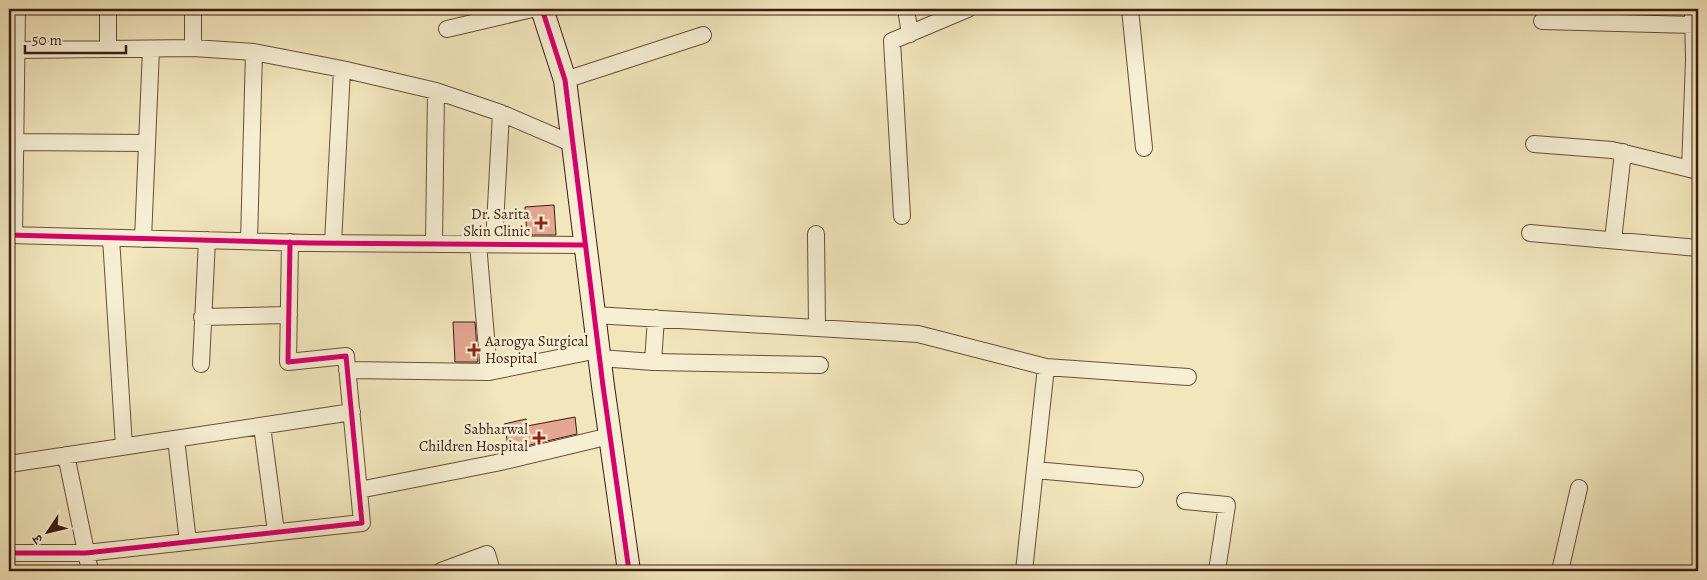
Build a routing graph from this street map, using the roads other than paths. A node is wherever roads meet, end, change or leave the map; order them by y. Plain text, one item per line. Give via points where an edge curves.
1 (17, 9) edge
2 (108, 9) edge
3 (193, 9) edge
4 (532, 9) edge
5 (542, 9) edge
6 (906, 9) edge
7 (968, 9) edge
8 (1130, 9) edge
9 (1693, 17) edge
10 (1542, 21) dead end
11 (447, 29) dead end
12 (910, 34) junction
13 (703, 35) dead end
14 (193, 48) junction
15 (108, 49) junction
16 (151, 49) junction
17 (18, 50) junction
18 (254, 52) junction
19 (342, 69) junction
20 (565, 80) junction
21 (436, 91) junction
22 (13, 103) edge
23 (501, 113) junction
24 (16, 142) junction
25 (147, 144) junction
26 (573, 144) junction
27 (1534, 144) dead end
28 (1144, 148) dead end
29 (1623, 152) junction
30 (1694, 170) edge
31 (902, 216) dead end
32 (1530, 233) dead end
33 (816, 234) dead end
34 (11, 235) edge
35 (111, 238) junction
36 (143, 239) junction
37 (207, 240) junction
38 (1613, 240) junction
39 (249, 241) junction
40 (290, 242) junction
41 (334, 243) junction
42 (434, 244) junction
43 (486, 244) junction
44 (585, 245) junction
45 (1698, 248) edge
46 (289, 315) junction
47 (594, 315) junction
48 (202, 316) junction
49 (656, 318) junction
50 (817, 328) junction
51 (599, 354) junction
52 (653, 362) junction
53 (201, 364) dead end
54 (820, 365) dead end
55 (1046, 367) junction
56 (347, 370) junction
57 (490, 372) junction
58 (1188, 377) dead end
59 (352, 412) junction
60 (262, 426) junction
61 (610, 436) junction
62 (176, 439) junction
63 (124, 446) junction
64 (66, 455) junction
65 (9, 464) edge
66 (1035, 470) junction
67 (1135, 479) dead end
68 (1579, 488) dead end
69 (359, 490) junction
70 (1185, 501) dead end
71 (276, 532) junction
72 (188, 542) junction
73 (86, 552) junction
74 (9, 554) edge
75 (90, 571) edge
76 (441, 571) edge
77 (492, 571) edge
78 (629, 571) edge
79 (1024, 571) edge
80 (1217, 571) edge
81 (1560, 571) edge

1 - 17 street
2 - 15 street
3 - 14 street
4 - 11 street
5 - 20 street
6 - 12 street
7 - 12 street
8 - 28 street
9 - 10 street
9 - 30 street
12 - 31 street via 892,41
13 - 20 street
14 - 16 street
14 - 18 street
15 - 16 street
15 - 17 street
16 - 25 street
17 - 22 street
18 - 19 street
18 - 39 street
19 - 21 street
19 - 41 street
20 - 26 street
21 - 23 street
21 - 42 street
22 - 24 street
23 - 26 street
23 - 43 street
24 - 25 street
24 - 34 street
25 - 36 street
26 - 44 street
27 - 29 street
29 - 30 street
29 - 38 street
32 - 38 street
33 - 50 street
34 - 35 street
35 - 36 street
35 - 63 street
36 - 37 street
37 - 39 street
37 - 48 street
38 - 45 street
39 - 40 street
40 - 41 street
40 - 46 street
41 - 42 street
42 - 43 street
43 - 44 street
43 - 57 street
44 - 47 street
46 - 48 street
46 - 56 street via 288,362 346,356
47 - 49 street
47 - 51 street
48 - 53 street
49 - 50 street
49 - 52 street
50 - 55 street via 918,334
51 - 52 street
51 - 57 street
51 - 61 street
52 - 54 street
55 - 58 street
55 - 66 street
56 - 57 street
56 - 59 street
59 - 60 street
59 - 69 street
60 - 62 street
60 - 71 street
61 - 69 street
61 - 78 street
62 - 63 street
62 - 72 street
63 - 64 street
64 - 65 street
64 - 73 street
66 - 67 street
66 - 79 street
68 - 81 street
69 - 71 street via 362,523
70 - 80 street via 1227,505
71 - 72 street
72 - 73 street
73 - 74 street
73 - 75 street
76 - 77 street via 487,554

